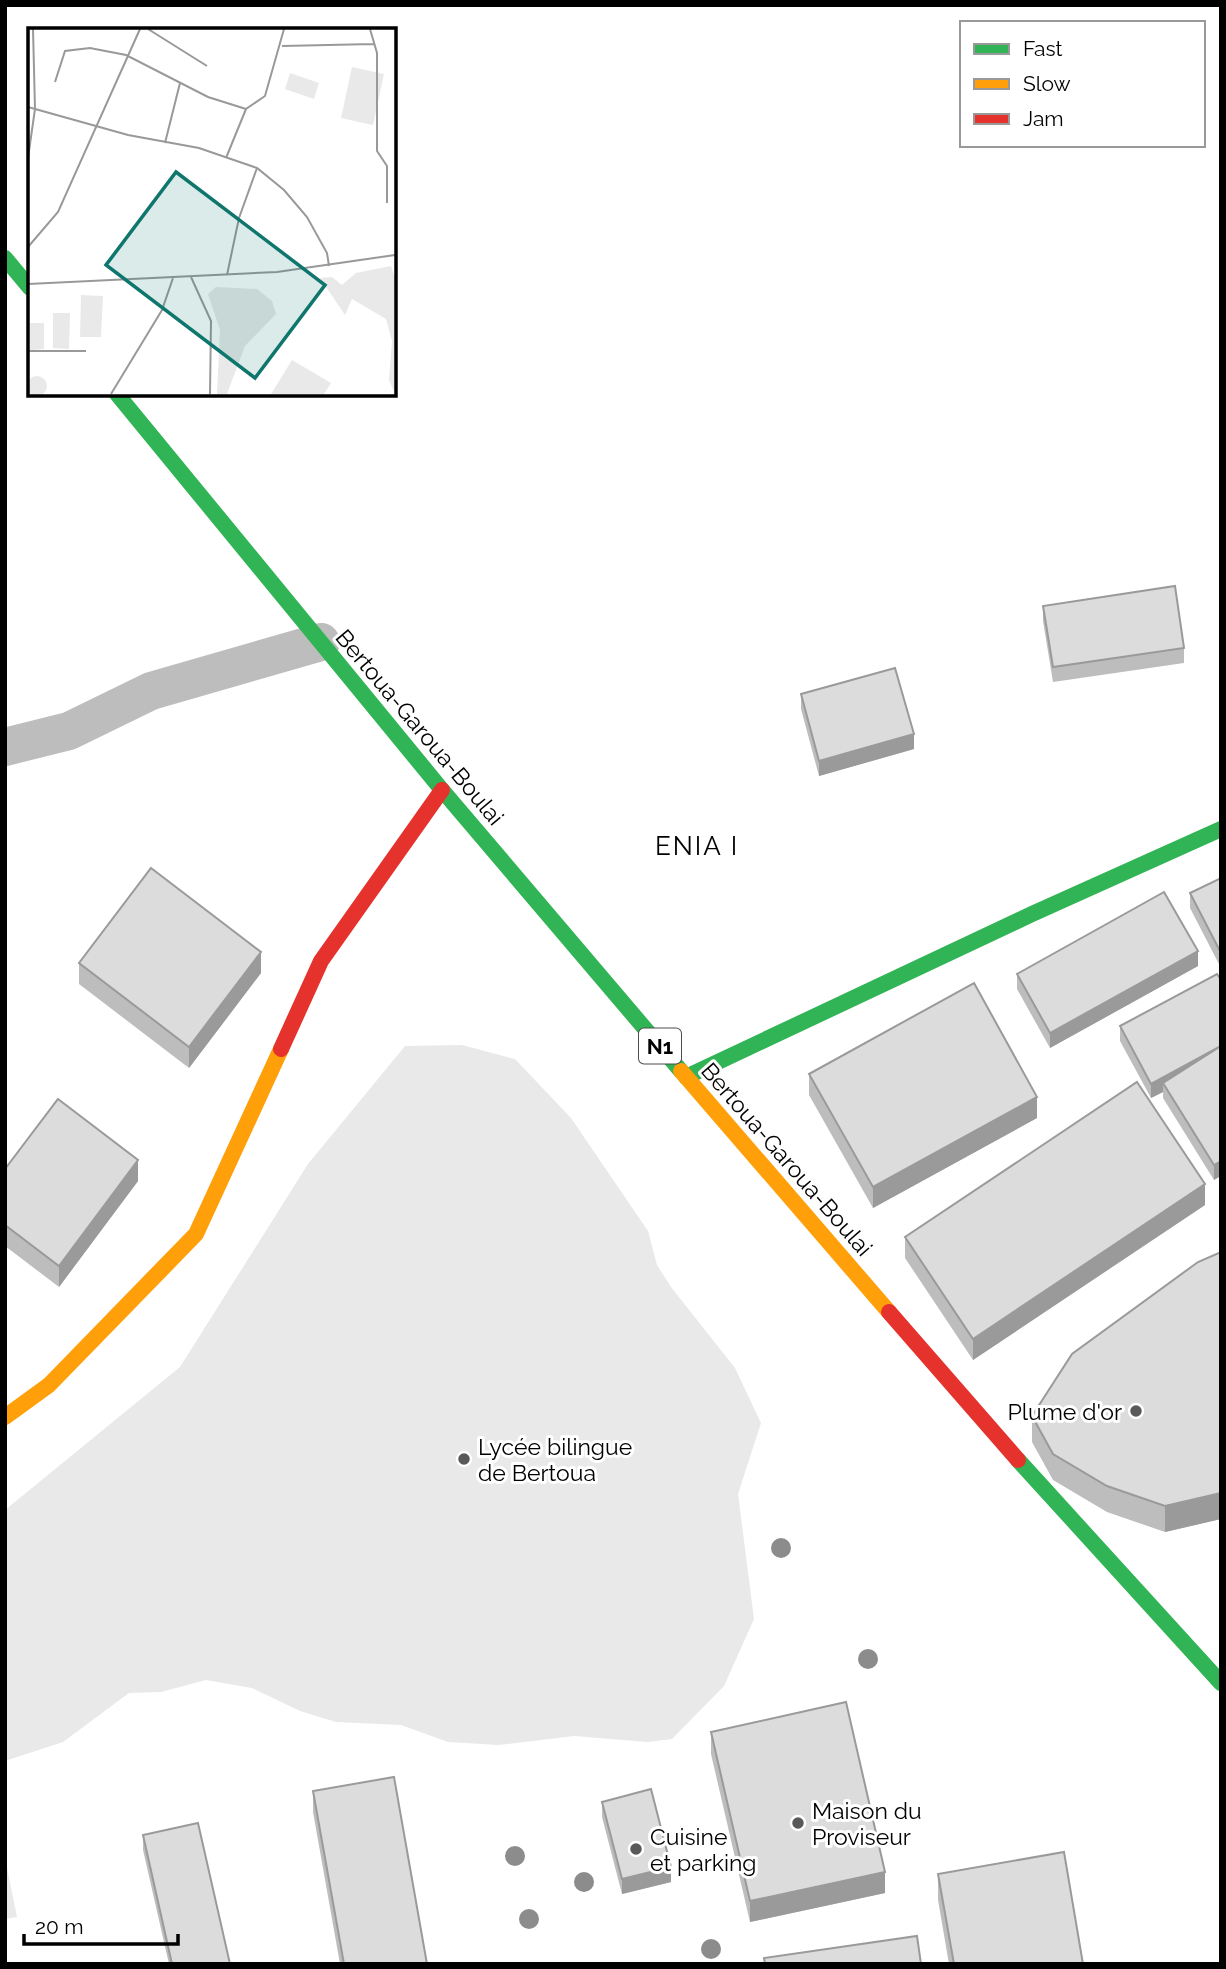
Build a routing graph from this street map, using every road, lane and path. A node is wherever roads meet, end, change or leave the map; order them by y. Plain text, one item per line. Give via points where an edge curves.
1 (5, 258) edge
2 (28, 286) edge
3 (119, 396) edge
4 (321, 642) junction
5 (5, 747) edge
6 (442, 790) junction
7 (1221, 829) edge
8 (686, 1077) junction
9 (5, 1418) edge
10 (1221, 1683) edge

1 - 2 main road
3 - 4 main road, Bertoua-Garoua-Boulai / N1
4 - 5 street via 151,691 69,731
4 - 6 main road, Bertoua-Garoua-Boulai / N1
6 - 8 main road, Bertoua-Garoua-Boulai / N1
6 - 9 main road via 321,961 196,1234 49,1385
7 - 8 main road
8 - 10 main road, Bertoua-Garoua-Boulai / N1 via 1034,1479

